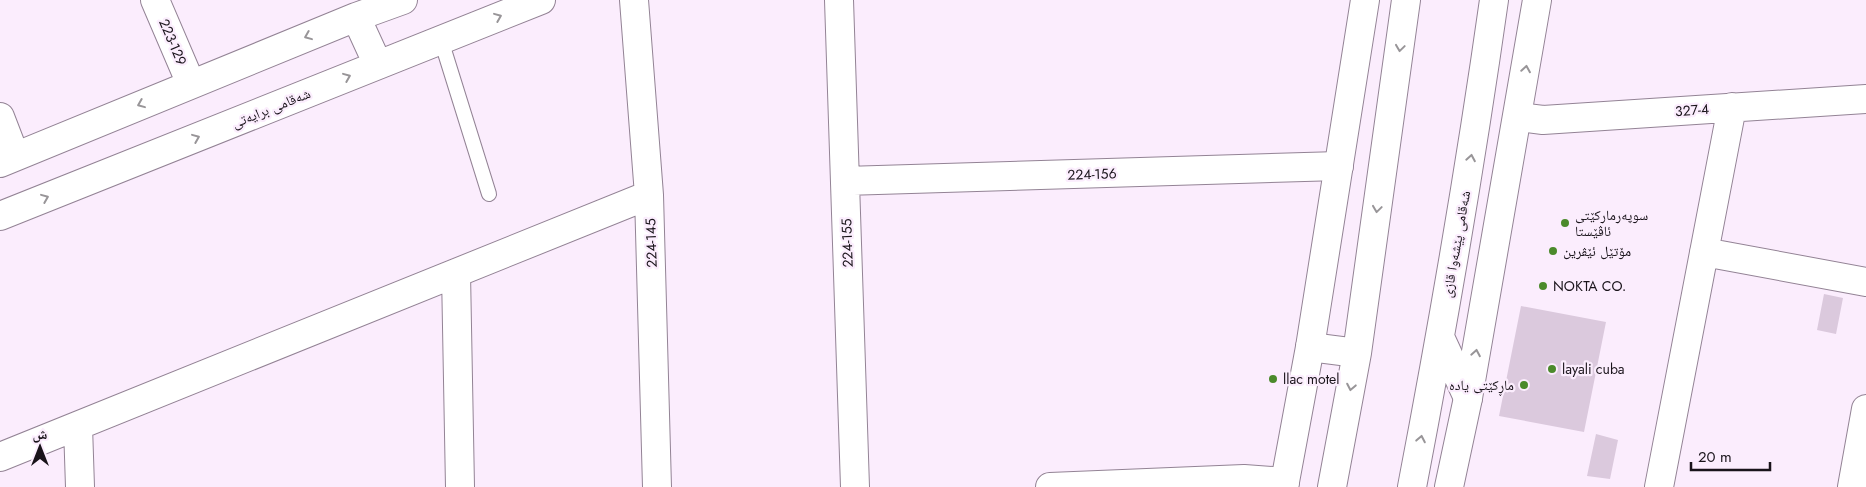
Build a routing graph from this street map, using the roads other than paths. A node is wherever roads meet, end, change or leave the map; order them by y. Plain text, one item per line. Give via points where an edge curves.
1 (155, 0) edge
2 (403, 0) edge
3 (541, 0) edge
4 (634, 0) edge
5 (839, 0) edge
6 (1365, 0) edge
7 (1406, 0) edge
8 (1494, 0) edge
9 (1537, 0) edge
10 (356, 17) junction
11 (441, 40) junction
12 (378, 65) junction
13 (191, 84) junction
14 (1866, 99) edge
15 (1732, 107) junction
16 (0, 117) edge
17 (1518, 117) junction
18 (8, 159) edge
19 (1339, 166) junction
20 (845, 181) junction
21 (489, 194) dead end
22 (649, 195) junction
23 (0, 216) edge
24 (1704, 252) junction
25 (456, 273) junction
26 (1866, 282) edge
27 (1440, 338) junction
28 (1310, 348) junction
29 (1357, 353) junction
30 (1468, 398) junction
31 (1866, 409) edge
32 (78, 426) junction
33 (0, 457) edge
34 (1285, 484) edge
35 (457, 486) edge
36 (80, 487) edge
37 (657, 487) edge
38 (855, 487) edge
39 (1050, 487) edge
40 (1332, 487) edge
41 (1412, 487) edge
42 (1449, 487) edge
43 (1659, 487) edge
44 (1852, 487) edge

1 - 13 main road, 223-129
2 - 10 main road
11 -> 3 main road, شەقامی برایەتی
4 - 22 main road, 224-145
5 - 20 main road, 224-155
6 - 19 main road
7 -> 29 main road
27 -> 8 main road, شەقامی پێشەوا قازی
17 -> 9 main road
10 - 12 main road
10 -> 13 main road
11 - 12 main road, شەقامی برایەتی
11 - 21 lane
23 -> 12 main road, شەقامی برایەتی
13 -> 18 main road
14 - 15 main road, 327-4
15 - 17 main road, 327-4 via 1543,120
15 - 24 main road
16 - 18 main road
30 -> 17 main road
19 - 20 main road, 224-156
19 - 28 main road
20 - 38 main road, 224-155
22 - 25 main road
22 - 37 main road, 224-145
24 - 26 main road
24 - 43 main road
25 - 32 main road
25 - 35 main road
27 - 30 main road
41 -> 27 main road, شەقامی پێشەوا قازی
28 - 29 main road
28 - 34 main road
29 -> 40 main road
30 - 42 main road
31 - 44 main road
32 - 33 main road
32 - 36 main road
34 - 39 main road via 1244,479

